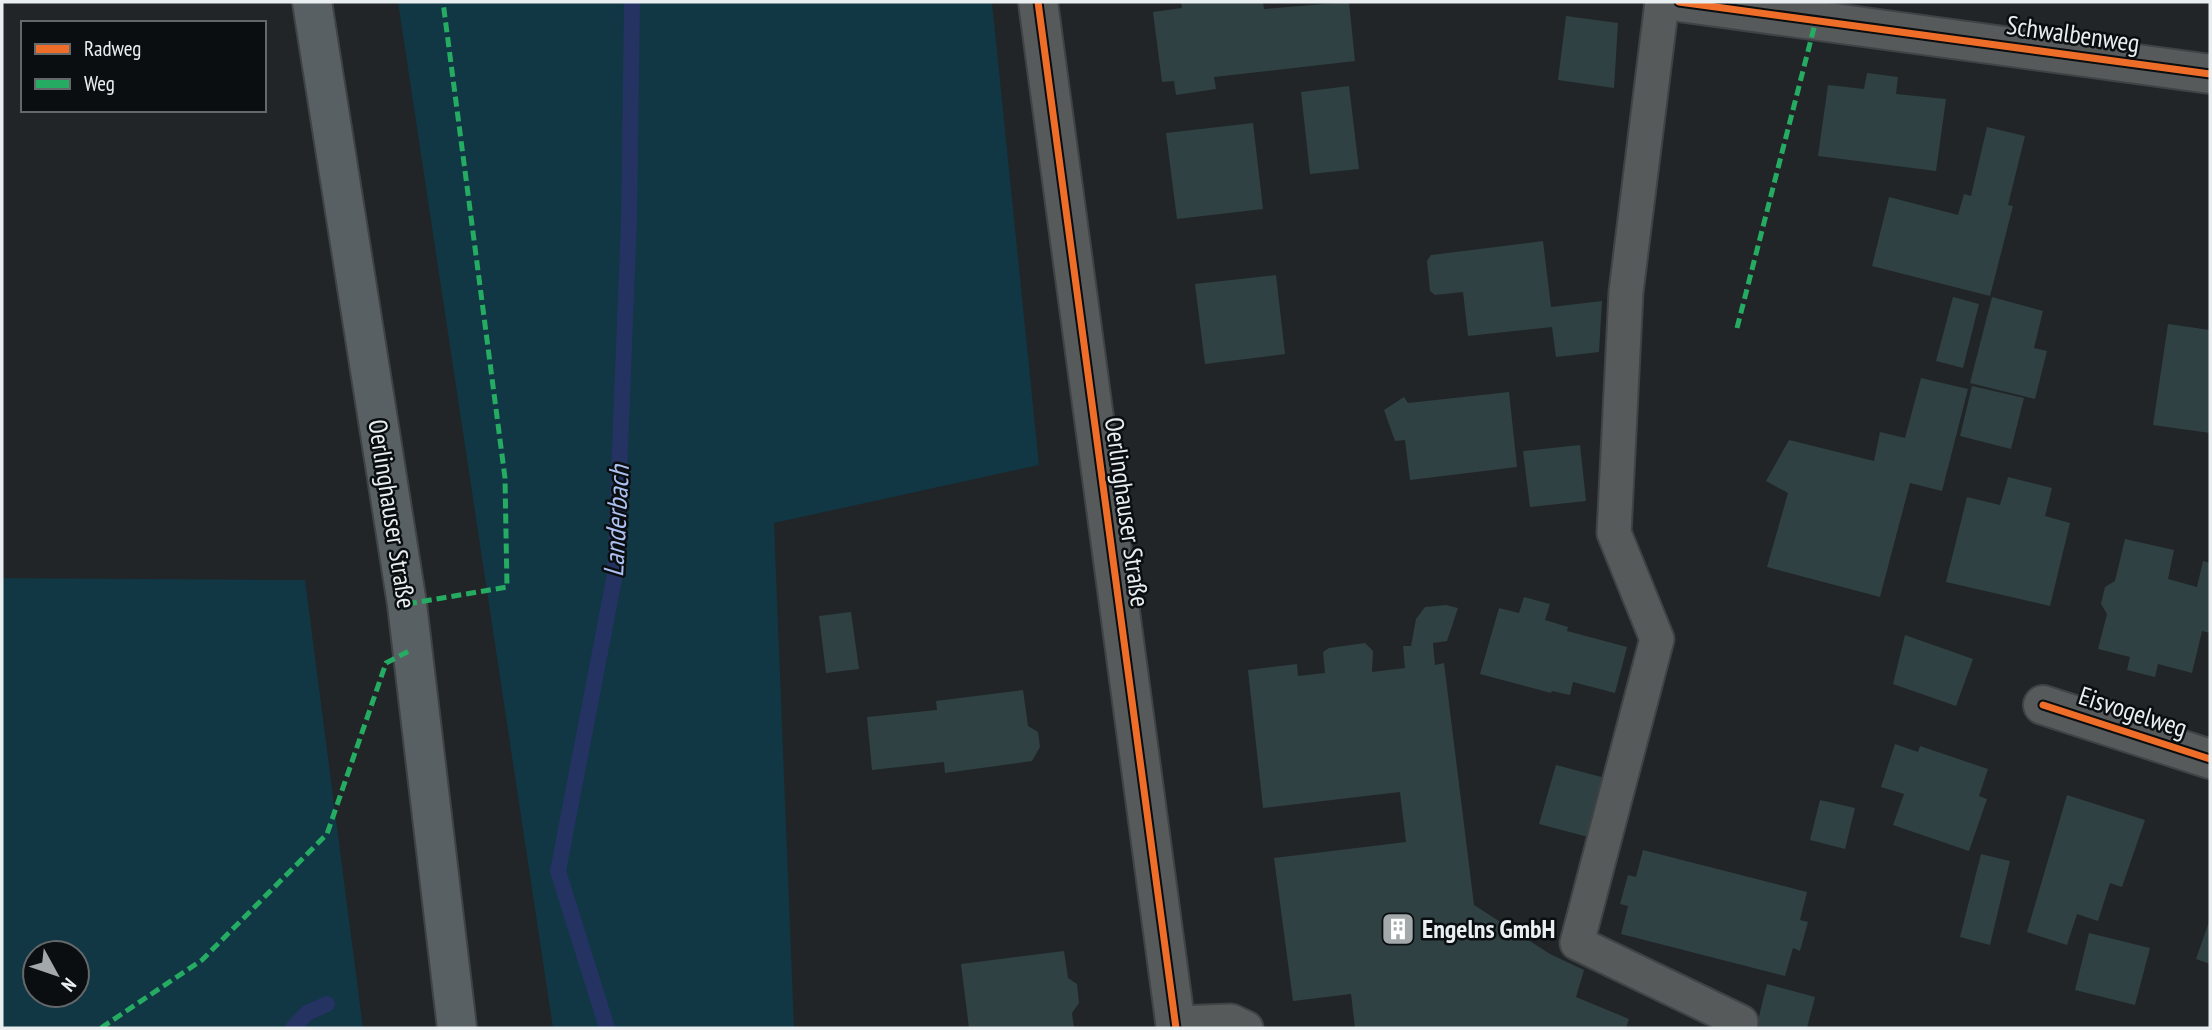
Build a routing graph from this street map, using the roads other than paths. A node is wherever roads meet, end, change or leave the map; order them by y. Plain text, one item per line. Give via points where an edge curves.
1 (312, 2) edge
2 (1038, 2) edge
3 (1662, 2) edge
4 (1679, 2) edge
5 (2210, 74) edge
6 (2043, 705) dead end
7 (2210, 759) edge
8 (1741, 1022) dead end
9 (1176, 1026) edge
10 (457, 1028) edge
11 (1245, 1028) edge

1 - 10 main road, Oerlinghauser Straße via 407,604
2 - 9 street, Oerlinghauser Straße
3 - 8 lane via 1626,292 1614,533 1657,639 1577,943
4 - 5 street, Schwalbenweg
6 - 7 street, Eisvogelweg
9 - 11 lane via 1231,1021

